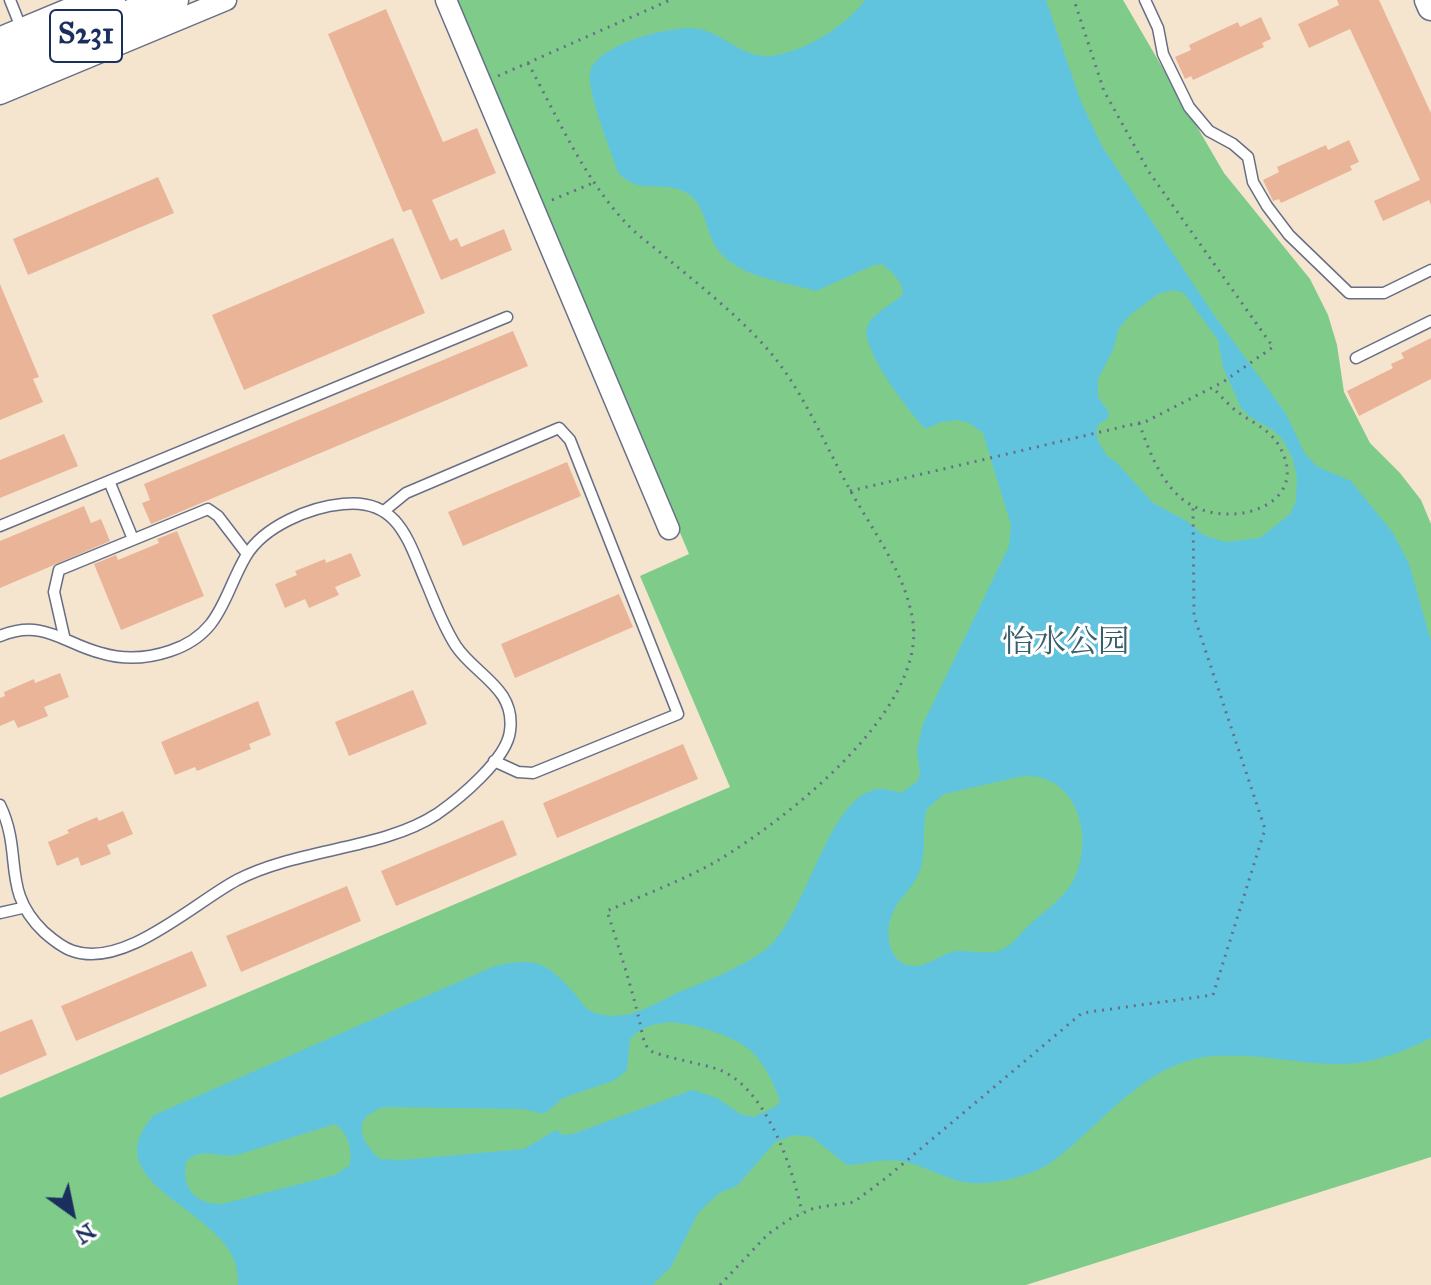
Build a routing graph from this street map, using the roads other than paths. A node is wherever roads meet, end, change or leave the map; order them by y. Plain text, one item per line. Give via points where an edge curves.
1 (10, 0) edge
2 (108, 0) edge
3 (171, 0) edge
4 (226, 0) edge
5 (446, 0) edge
6 (1145, 0) edge
7 (1428, 0) edge
8 (1431, 7) edge
9 (12, 40) edge
10 (0, 73) edge
11 (0, 94) edge
12 (1431, 270) edge
13 (507, 317) dead end
14 (1431, 321) edge
15 (1356, 358) dead end
16 (109, 481) junction
17 (384, 511) junction
18 (0, 526) edge
19 (669, 529) dead end
20 (133, 539) junction
21 (247, 554) junction
22 (0, 636) edge
23 (64, 636) junction
24 (494, 761) junction
25 (0, 805) edge
26 (22, 908) junction
27 (0, 913) edge

1 - 9 lane
2 - 9 main road, S231
3 - 10 main road, S231
4 - 11 street
5 - 19 street
6 - 12 lane via 1189,107 1209,131 1248,157 1253,182 1267,206 1349,293 1384,293
7 - 8 street
13 - 16 lane
14 - 15 lane
16 - 18 lane
16 - 20 lane
17 - 21 lane via 368,504 323,507 273,529
17 - 24 lane via 408,538 456,645 504,696 510,735
17 - 24 lane via 406,493 559,428 570,440 678,714 533,773
20 - 21 lane via 208,509
20 - 23 lane via 59,570 54,592
21 - 23 lane via 218,615 181,647 132,659 98,653
22 - 23 lane via 25,631
24 - 26 lane via 436,815 383,836 268,866 121,949 74,952 32,923
25 - 26 lane via 11,839 12,889
26 - 27 lane

